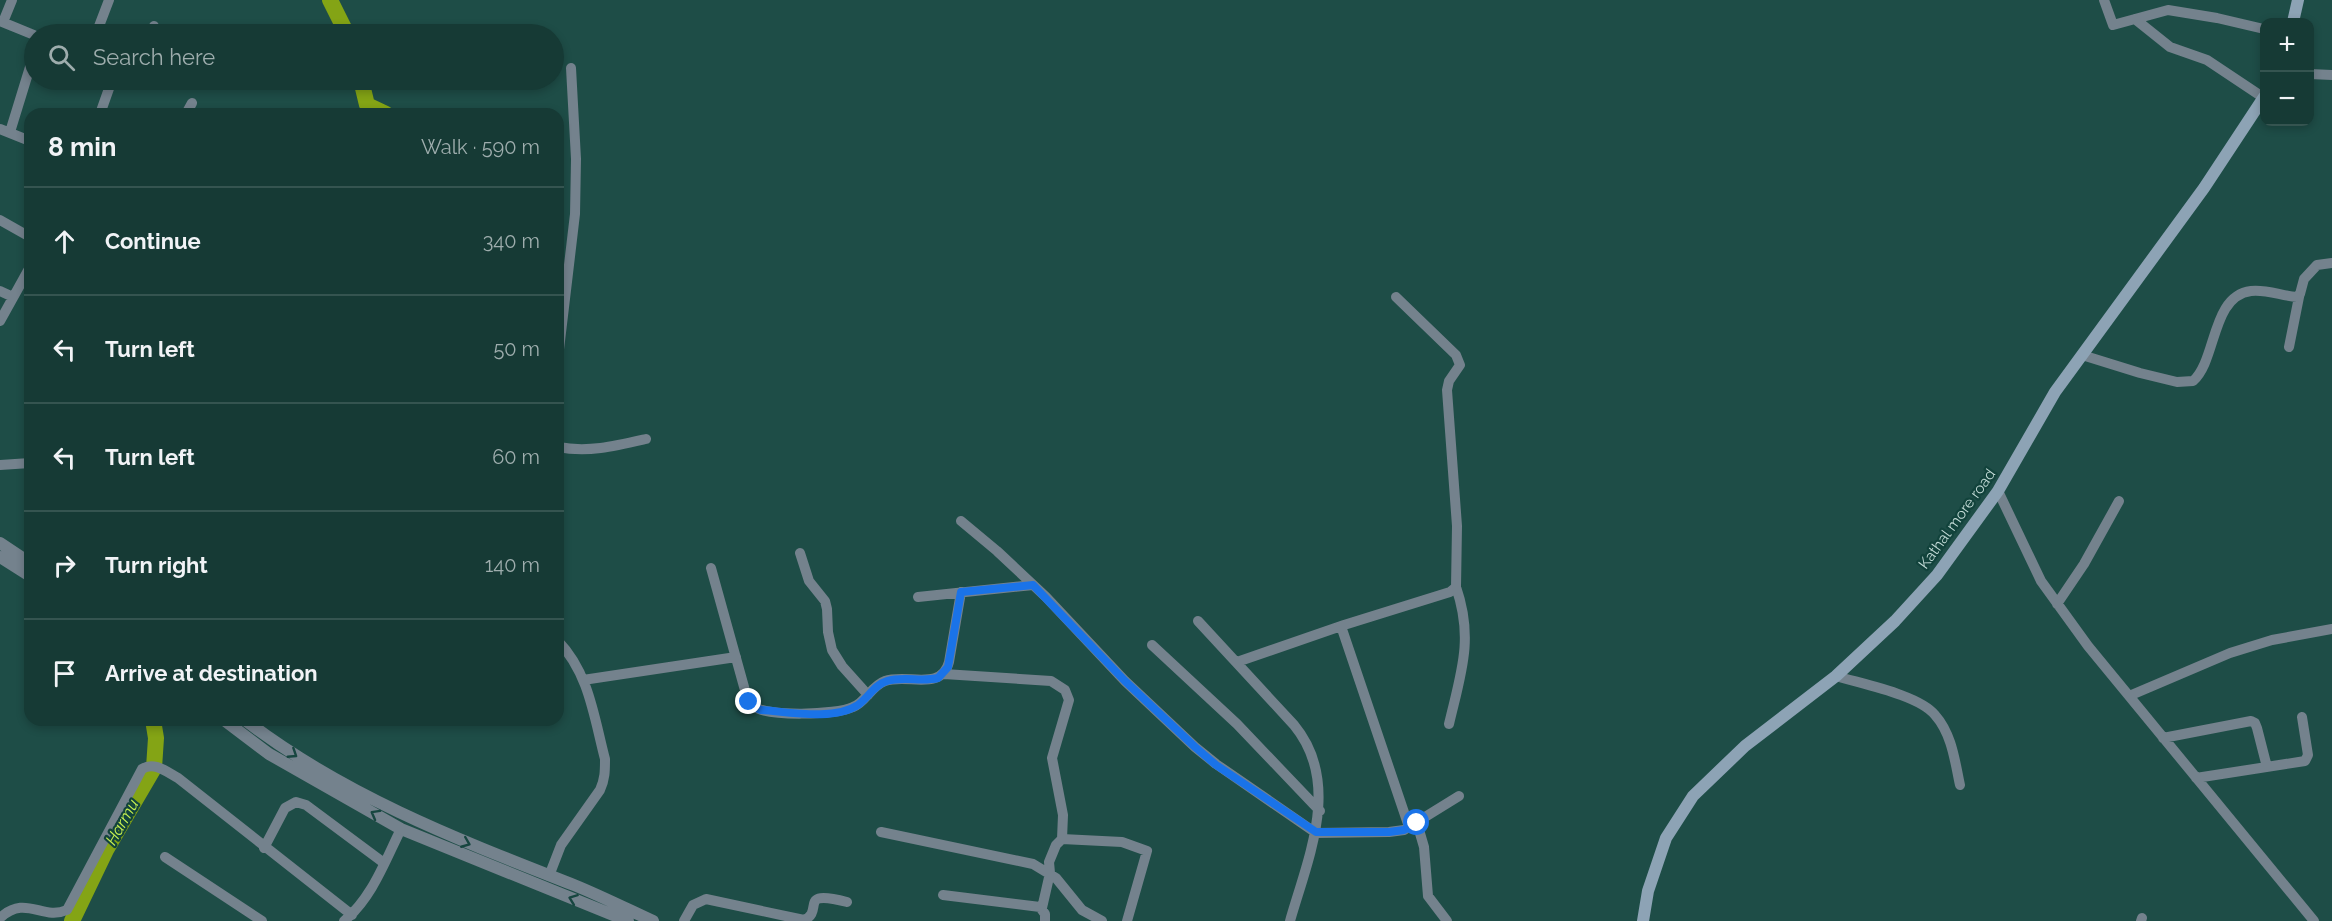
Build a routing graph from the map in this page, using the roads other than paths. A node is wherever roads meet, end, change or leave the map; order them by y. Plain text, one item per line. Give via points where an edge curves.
1 (12, 0) edge
2 (109, 0) edge
3 (2104, 0) edge
4 (2298, 0) edge
5 (2294, 18) edge
6 (2135, 19) junction
7 (1, 21) edge
8 (100, 24) edge
9 (2260, 28) edge
10 (24, 31) edge
11 (571, 68) dead end
12 (2314, 74) edge
13 (2332, 75) edge
14 (24, 81) edge
15 (108, 90) edge
16 (2260, 94) edge
17 (192, 103) dead end
18 (2260, 103) edge
19 (102, 108) edge
20 (189, 108) edge
21 (5, 131) edge
22 (24, 139) edge
23 (0, 220) edge
24 (24, 234) edge
25 (2332, 263) edge
26 (24, 278) edge
27 (0, 291) edge
28 (13, 297) junction
29 (1396, 297) dead end
30 (2299, 297) junction
31 (564, 307) edge
32 (0, 321) edge
33 (2289, 347) dead end
34 (2082, 355) junction
35 (646, 439) dead end
36 (564, 448) edge
37 (24, 463) edge
38 (0, 465) edge
39 (1998, 491) junction
40 (2119, 501) dead end
41 (961, 521) dead end
42 (0, 543) edge
43 (800, 553) dead end
44 (0, 557) edge
45 (24, 559) edge
46 (711, 568) dead end
47 (24, 572) edge
48 (1033, 585) junction
49 (1456, 587) junction
50 (961, 592) junction
51 (918, 597) dead end
52 (2057, 604) junction
53 (1198, 621) dead end
54 (1344, 625) junction
55 (2332, 629) edge
56 (1152, 645) dead end
57 (564, 647) edge
58 (736, 657) junction
59 (1237, 662) junction
60 (944, 674) junction
61 (1836, 676) junction
62 (584, 680) junction
63 (868, 695) junction
64 (2129, 696) junction
65 (2302, 717) dead end
66 (1449, 724) dead end
67 (232, 726) edge
68 (253, 726) edge
69 (2163, 738) junction
70 (2266, 767) junction
71 (2196, 778) junction
72 (1960, 785) dead end
73 (1459, 796) dead end
74 (1320, 811) junction
75 (1413, 825) junction
76 (401, 829) junction
77 (881, 832) dead end
78 (1316, 832) junction
79 (1062, 839) junction
80 (264, 848) junction
81 (165, 857) dead end
82 (384, 863) junction
83 (1050, 873) junction
84 (549, 876) junction
85 (943, 894) dead end
86 (847, 902) dead end
87 (1042, 908) junction
88 (67, 910) junction
89 (0, 918) edge
90 (347, 918) edge
91 (61, 921) edge
92 (262, 921) edge
93 (628, 921) edge
94 (653, 921) edge
95 (684, 921) edge
96 (1045, 921) edge
97 (1102, 921) edge
98 (1127, 921) edge
99 (1290, 921) edge
100 (1447, 921) edge
101 (1643, 921) edge
102 (2314, 921) edge

1 - 7 street
2 - 8 street
3 - 6 street via 2113,25
4 - 5 main road
6 - 9 street via 2175,10
6 - 16 street via 2170,47 2207,60
7 - 10 street
11 - 31 street via 575,214
12 - 13 street
14 - 21 street
15 - 19 street
17 - 20 street
18 - 34 main road, Kathal more road via 2204,188
21 - 22 street
23 - 24 street
25 - 30 street via 2317,265 2304,279
26 - 28 street
27 - 28 street
28 - 32 street
29 - 49 street via 1460,363 1447,390 1457,526
30 - 33 street
30 - 34 street via 2254,291 2236,298 2225,310 2201,370 2191,382 2140,374
34 - 39 main road, Kathal more road via 2055,392
35 - 36 street via 599,449
37 - 38 street
39 - 52 street via 2041,581
39 - 61 main road, Kathal more road via 1937,575
40 - 52 street
41 - 48 street
42 - 45 street
43 - 63 street via 809,581 825,601 832,650
44 - 47 street
46 - 58 street
48 - 50 street
48 - 78 street via 1195,747
49 - 54 street
49 - 66 street via 1464,616 1466,648
50 - 51 street
50 - 60 street
52 - 64 street
53 - 59 street
54 - 59 street
54 - 75 street via 1343,633
55 - 64 street via 2272,640 2230,653
56 - 74 street via 1237,724
57 - 62 street
58 - 62 street
58 - 63 street via 749,702 761,710 825,714 851,708
59 - 74 street via 1304,737 1316,776
60 - 63 street via 935,679 885,681
60 - 79 street via 1051,681 1065,690 1069,700 1052,758 1063,815
61 - 72 street via 1918,701 1935,714 1949,740
61 - 101 main road, Kathal more road via 1745,746 1693,796 1666,838 1648,891
62 - 84 street via 605,759 604,780 561,845
64 - 69 street
65 - 70 street via 2307,759
76 -> 67 street via 269,754
68 -> 84 street via 312,766 406,818
69 - 70 street via 2251,721 2257,728
69 - 71 street
70 - 71 street
71 - 102 street
73 - 75 street
74 - 78 street
75 - 78 street via 1389,832
75 - 100 street via 1424,847 1428,896
76 - 82 street
93 -> 76 street
77 - 83 street via 1023,861
78 - 99 street
79 - 83 street via 1049,862
79 - 98 street via 1122,842 1148,851
80 - 82 street via 285,808 296,802
80 - 88 street via 178,778 156,767 142,769
80 - 90 street
81 - 92 street
82 - 90 street via 369,892
83 - 87 street
83 - 97 street via 1079,907
84 - 94 street
85 - 87 street
86 - 95 street via 818,898 811,915 804,920 706,899 693,905
87 - 96 street
88 - 89 street via 54,913 20,907
88 - 91 street

